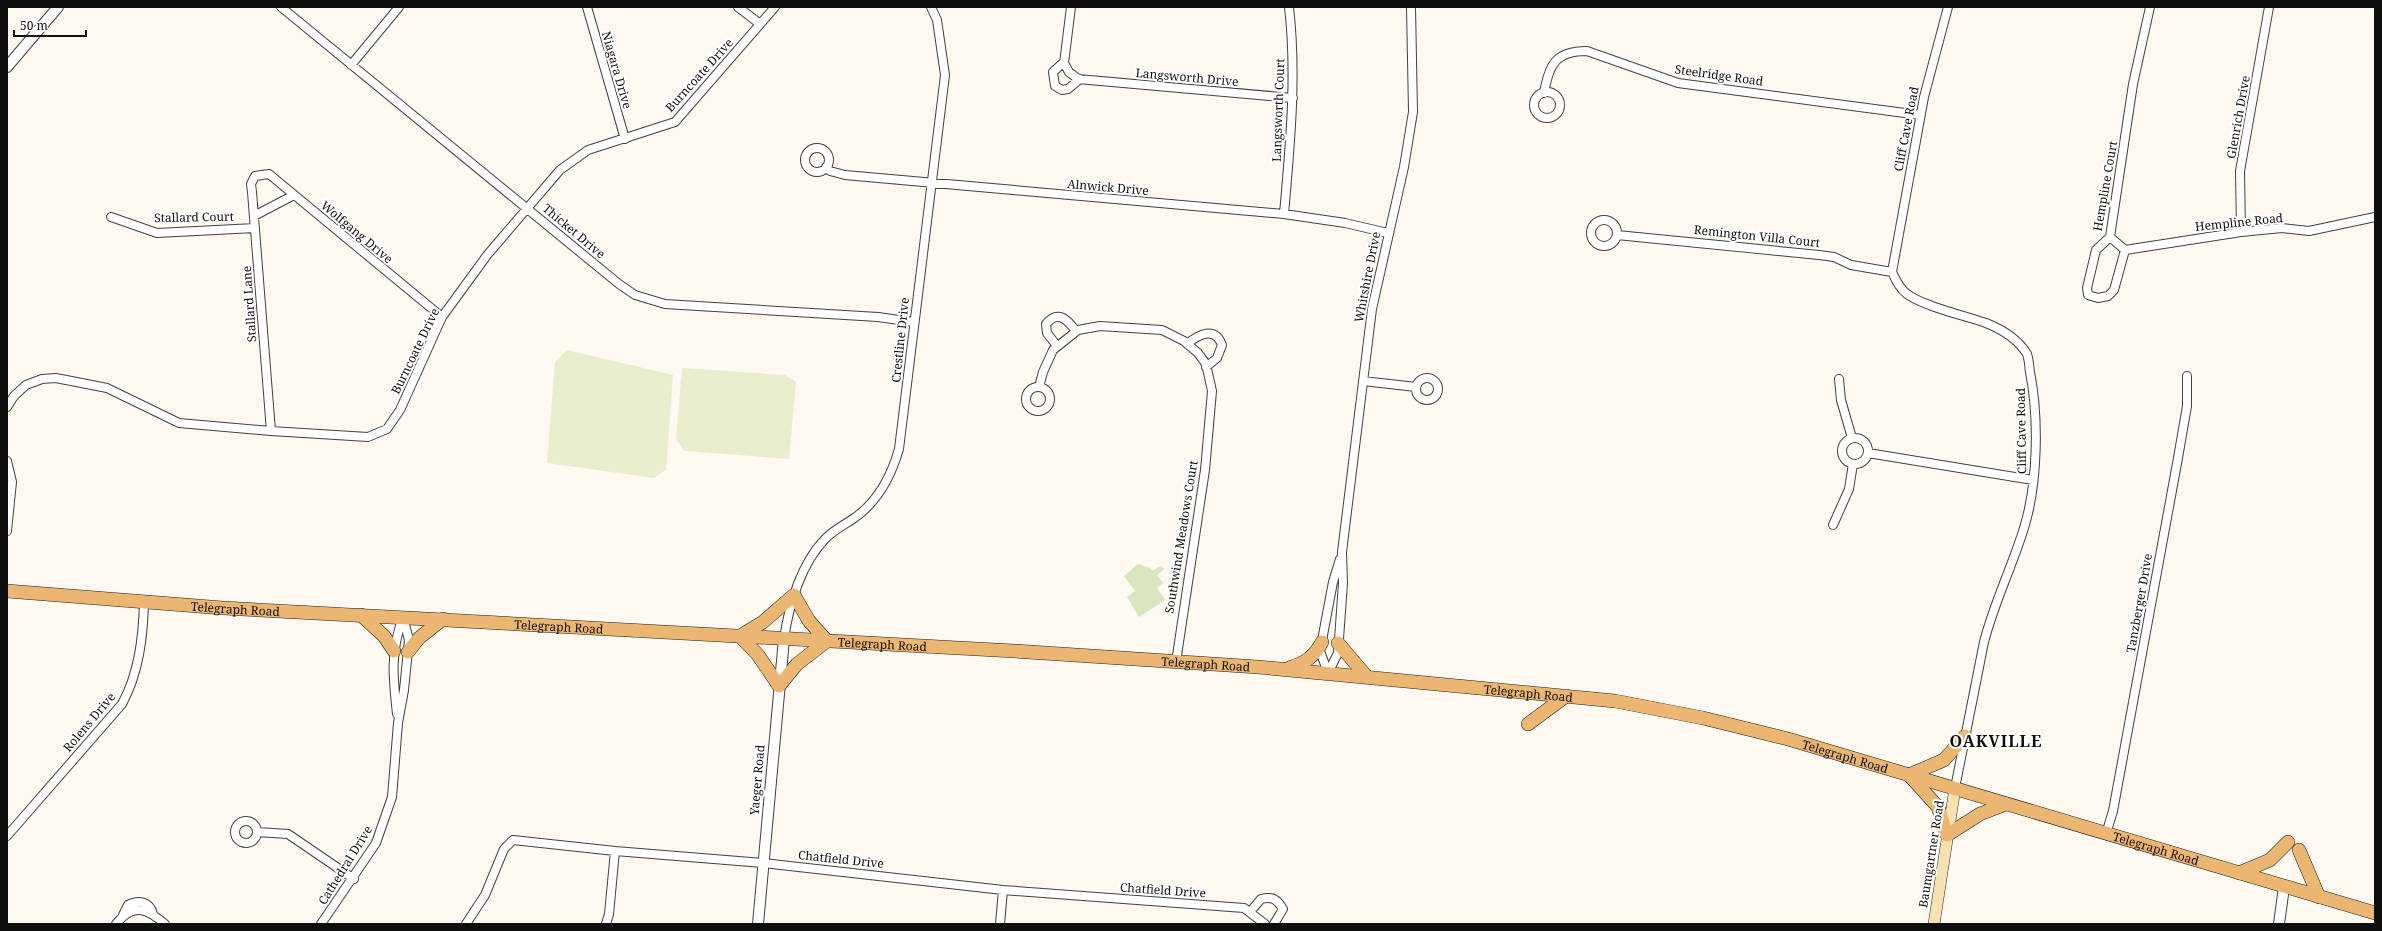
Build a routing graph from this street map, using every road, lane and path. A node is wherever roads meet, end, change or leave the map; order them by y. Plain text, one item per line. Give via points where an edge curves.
1 (58, 7) edge
2 (281, 7) edge
3 (399, 7) edge
4 (587, 7) edge
5 (738, 7) edge
6 (775, 7) edge
7 (931, 7) edge
8 (1070, 7) edge
9 (1289, 7) edge
10 (1411, 7) edge
11 (1948, 7) edge
12 (2150, 7) edge
13 (2269, 7) edge
14 (760, 24) junction
15 (1064, 62) junction
16 (351, 64) junction
17 (7, 67) edge
18 (1080, 79) junction
19 (1544, 93) dead end
20 (1293, 98) junction
21 (1920, 115) junction
22 (625, 139) junction
23 (826, 167) dead end
24 (255, 176) joint
25 (932, 183) junction
26 (294, 195) junction
27 (527, 207) junction
28 (1284, 214) junction
29 (254, 216) junction
30 (2375, 217) edge
31 (112, 218) dead end
32 (255, 228) junction
33 (2241, 232) junction
34 (1388, 233) junction
35 (1617, 235) dead end
36 (2110, 237) junction
37 (2125, 250) junction
38 (1892, 272) junction
39 (442, 317) junction
40 (913, 322) junction
41 (1076, 331) junction
42 (1187, 344) junction
43 (1057, 346) junction
44 (1206, 367) junction
45 (2187, 376) dead end
46 (1839, 379) dead end
47 (1363, 381) junction
48 (1039, 387) dead end
49 (1416, 387) dead end
50 (7, 407) edge
51 (271, 431) junction
52 (1852, 438) junction
53 (1868, 453) junction
54 (7, 461) edge
55 (1853, 464) junction
56 (2033, 480) junction
57 (1833, 525) dead end
58 (7, 530) edge
59 (1342, 552) junction
60 (7, 591) edge
61 (794, 595) junction
62 (144, 603) junction
63 (361, 615) junction
64 (403, 617) junction
65 (443, 619) junction
66 (740, 636) junction
67 (784, 639) junction
68 (827, 641) junction
69 (1322, 642) junction
70 (1338, 643) junction
71 (394, 651) junction
72 (408, 652) junction
73 (1176, 662) junction
74 (1284, 669) junction
75 (1328, 673) junction
76 (1367, 677) junction
77 (779, 686) junction
78 (1566, 696) junction
79 (398, 723) junction
80 (1528, 724) dead end
81 (1965, 736) junction
82 (1909, 775) junction
83 (1955, 788) junction
84 (2006, 804) junction
85 (257, 832) dead end
86 (2106, 834) junction
87 (1947, 835) junction
88 (7, 836) edge
89 (2288, 842) dead end
90 (2299, 850) dead end
91 (615, 851) junction
92 (763, 863) junction
93 (2239, 873) junction
94 (354, 879) junction
95 (2284, 887) junction
96 (1003, 890) junction
97 (2318, 897) junction
98 (1250, 912) junction
99 (2375, 913) edge
100 (1262, 921) edge
101 (116, 924) edge
102 (165, 924) edge
103 (321, 924) edge
104 (466, 924) edge
105 (606, 924) edge
106 (758, 924) edge
107 (1000, 924) edge
108 (1274, 924) edge
109 (1934, 924) edge
110 (2279, 924) edge

1 - 17 street
2 - 16 street, Thicket Drive
3 - 16 street
4 - 22 street, Niagara Drive
5 - 14 street
6 - 14 street, Burncoate Drive
7 - 25 street, Crestline Drive via 937,20 945,75
8 - 15 street
9 - 20 street, Langsworth Court via 1293,37
10 - 34 street, Whitshire Drive via 1414,112
11 - 21 street, Cliff Cave Road
12 - 36 street, Hempline Court via 2133,84
13 - 33 street, Glenrich Drive via 2240,171
14 - 22 street, Burncoate Drive via 675,122
15 - 18 street via 1069,72
15 - 18 street via 1054,72 1055,86 1062,90 1068,89
16 - 27 street, Thicket Drive
18 - 20 street, Langsworth Drive
19 - 21 street, Steelridge Road via 1551,66 1559,57 1573,51 1587,51 1678,83
20 - 28 street, Langsworth Court
21 - 38 street, Cliff Cave Road
22 - 27 street, Burncoate Drive via 597,146 571,160
23 - 25 street, Alnwick Drive via 830,171 845,175
24 - 26 street, Wolfgang Drive via 269,174
24 - 29 street, Stallard Lane via 252,184
25 - 28 street, Alnwick Drive
25 - 40 street, Crestline Drive
26 - 29 street
26 - 39 street, Wolfgang Drive
27 - 39 street, Burncoate Drive
27 - 40 street, Thicket Drive via 619,284 635,295 665,304 878,317
28 - 34 street, Alnwick Drive via 1345,223
29 - 32 street, Stallard Lane
30 - 33 street, Hempline Road via 2309,231 2282,228
31 - 32 street, Stallard Court via 157,233
32 - 51 street, Stallard Lane
33 - 37 street, Hempline Road
34 - 47 street, Whitshire Drive via 1372,309
35 - 38 street, Remington Villa Court via 1834,257 1851,265
36 - 37 street
36 - 37 street, Hempline Court via 2096,250 2087,288 2088,295 2098,298 2108,296 2114,290
38 - 56 street, Cliff Cave Road via 1908,295 2010,335 2027,354 2035,422
39 - 51 street, Burncoate Drive via 400,410 387,429 368,437
40 - 61 street, Crestline Drive via 906,407 900,449 894,468 882,490 866,508 825,538 816,550
41 - 42 street, Southwind Meadows Court via 1100,326 1162,330
41 - 43 street, Southwind Meadows Court
41 - 43 street via 1067,319 1060,316 1051,318 1046,324 1047,332
42 - 44 street, Southwind Meadows Court via 1198,354
42 - 44 street via 1204,333 1213,333 1219,337 1222,345 1217,358
43 - 48 street, Southwind Meadows Court via 1043,372
44 - 73 street, Southwind Meadows Court via 1212,391 1204,476 1190,554
45 - 86 street, Tanzberger Drive via 2187,406 2178,458 2114,811
46 - 52 street via 1841,400
47 - 49 street
47 - 59 street, Whitshire Drive
50 - 51 street, Burncoate Drive via 26,385 42,379 56,378 107,388 179,422
52 - 53 street via 1862,439
52 - 55 street via 1844,444 1842,454
53 - 55 street via 1863,461
53 - 56 street
54 - 58 street via 12,482
55 - 57 street via 1848,488
56 - 81 street, Cliff Cave Road via 2024,527 1990,621
59 - 69 street, Whitshire Drive via 1333,582
59 - 70 street, Whitshire Drive via 1343,583
60 - 62 main road, Telegraph Road
61 - 66 main road via 767,619
61 - 67 street, Crestline Drive
61 - 68 main road via 809,621
62 - 63 main road, Telegraph Road
62 - 88 street, Rolens Drive via 140,646 130,689 122,704
63 - 64 main road, Telegraph Road
63 - 71 main road via 384,636
64 - 65 main road, Telegraph Road
64 - 71 street, Cathedral Drive via 395,639
64 - 72 street, Cathedral Drive via 409,640
65 - 66 main road, Telegraph Road
65 - 72 main road via 419,638
66 - 67 main road, Telegraph Road
66 - 77 main road via 758,654
67 - 68 main road, Telegraph Road
67 - 77 street, Yaeger Road
68 - 73 main road, Telegraph Road
68 - 77 main road via 797,664
69 - 74 main road via 1316,653 1304,663
69 - 75 street, Whitshire Drive via 1320,651
70 - 75 street, Whitshire Drive via 1338,653
70 - 76 main road
71 - 79 street, Cathedral Drive
72 - 79 street, Cathedral Drive
73 - 74 main road, Telegraph Road
74 - 75 main road, Telegraph Road
75 - 76 main road, Telegraph Road
76 - 78 main road, Telegraph Road
77 - 92 street, Yaeger Road
78 - 80 main road
78 - 82 main road, Telegraph Road via 1615,701 1703,718
79 - 94 street, Cathedral Drive via 395,772 388,812 376,843
81 - 82 main road via 1944,760
81 - 83 street, Cliff Cave Road
82 - 83 main road, Telegraph Road
82 - 87 main road via 1938,807
83 - 84 main road, Telegraph Road
83 - 87 main road, Baumgartner Road
84 - 86 main road, Telegraph Road
84 - 87 main road via 1980,814
85 - 94 street via 288,834
86 - 93 main road, Telegraph Road
87 - 109 main road, Baumgartner Road
89 - 93 main road via 2270,860
90 - 97 main road
91 - 92 street, Chatfield Drive
91 - 104 street, Chatfield Drive via 513,840 504,849 485,895
91 - 105 street via 610,914
92 - 96 street, Chatfield Drive
92 - 106 street, Yaeger Road
93 - 95 main road, Telegraph Road
94 - 103 street, Cathedral Drive
95 - 97 main road, Telegraph Road
95 - 110 street
96 - 98 street, Chatfield Drive via 1244,908
96 - 107 street
97 - 99 main road, Telegraph Road
98 - 100 street, Chatfield Drive
98 - 108 street via 1261,899 1274,898 1283,909
101 - 102 street via 123,915 134,910 153,914

